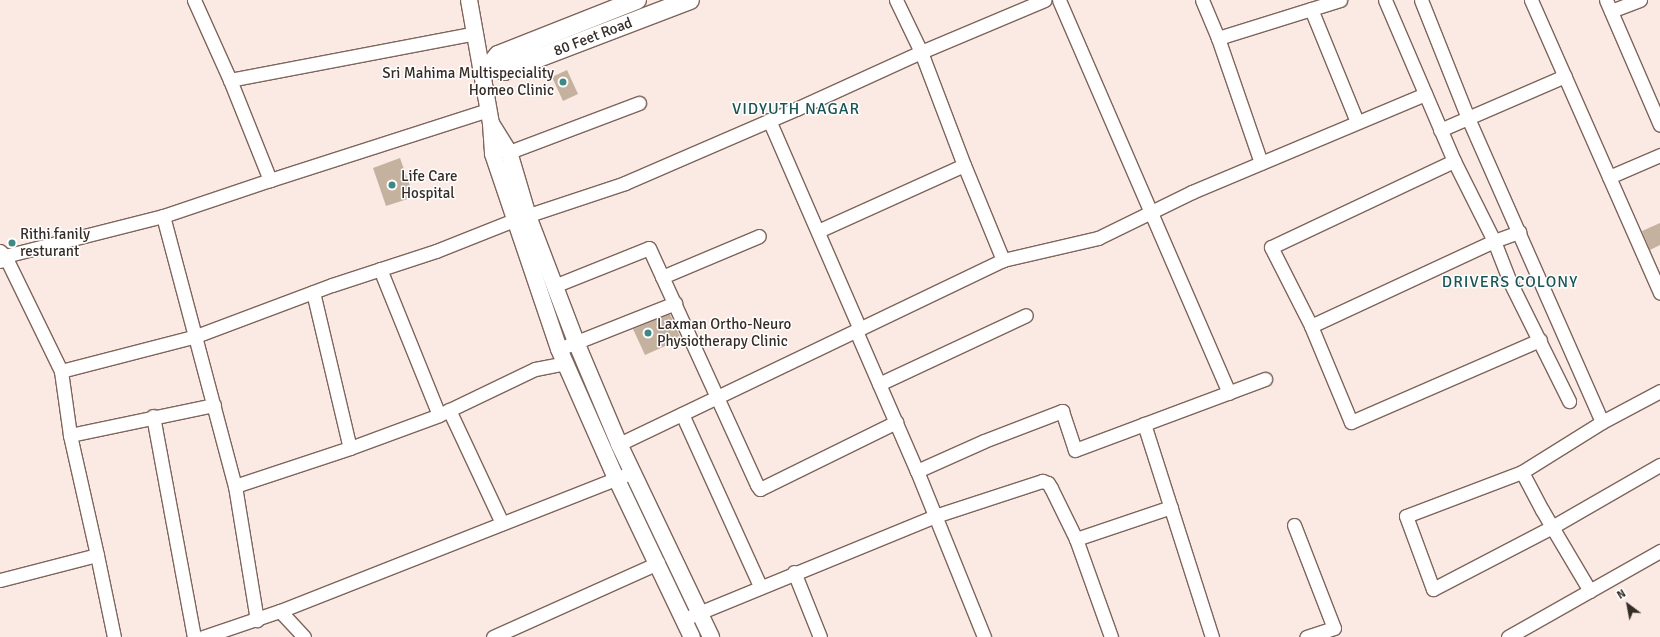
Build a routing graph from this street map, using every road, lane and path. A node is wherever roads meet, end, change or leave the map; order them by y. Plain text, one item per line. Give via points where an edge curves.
1 (194, 0) edge
2 (469, 0) edge
3 (637, 0) edge
4 (690, 0) edge
5 (896, 0) edge
6 (1045, 0) edge
7 (1059, 0) edge
8 (1202, 0) edge
9 (1385, 0) edge
10 (1421, 0) edge
11 (1531, 0) edge
12 (1640, 0) edge
13 (1332, 1) edge
14 (616, 4) edge
15 (1609, 5) edge
16 (1310, 9) junction
17 (476, 32) junction
18 (1218, 38) junction
19 (921, 52) junction
20 (486, 66) junction
21 (1565, 76) junction
22 (230, 80) junction
23 (1425, 94) junction
24 (639, 103) dead end
25 (490, 117) junction
26 (1468, 118) junction
27 (769, 120) junction
28 (1357, 122) junction
29 (1660, 125) edge
30 (1440, 130) junction
31 (509, 152) junction
32 (1660, 155) edge
33 (1454, 161) junction
34 (1261, 163) junction
35 (964, 165) junction
36 (1609, 177) junction
37 (270, 180) junction
38 (1150, 212) junction
39 (163, 216) junction
40 (521, 218) junction
41 (818, 231) junction
42 (1519, 232) junction
43 (758, 236) dead end
44 (1494, 241) junction
45 (2, 256) edge
46 (1003, 260) junction
47 (380, 269) junction
48 (662, 277) junction
49 (554, 286) junction
50 (313, 292) junction
51 (1660, 293) edge
52 (675, 303) junction
53 (1026, 315) dead end
54 (1310, 326) junction
55 (858, 330) junction
56 (196, 336) junction
57 (1540, 340) junction
58 (576, 342) junction
59 (562, 356) junction
60 (61, 371) junction
61 (1265, 380) dead end
62 (879, 384) junction
63 (1660, 391) edge
64 (1229, 393) junction
65 (718, 397) junction
66 (1568, 401) dead end
67 (214, 405) junction
68 (444, 412) junction
69 (682, 414) junction
70 (153, 416) junction
71 (896, 422) junction
72 (1602, 422) junction
73 (1144, 424) junction
74 (70, 435) junction
75 (619, 444) junction
76 (350, 448) junction
77 (1660, 465) edge
78 (632, 472) junction
79 (917, 472) junction
80 (1522, 472) junction
81 (616, 478) junction
82 (235, 486) junction
83 (1171, 507) junction
84 (934, 516) junction
85 (502, 523) junction
86 (1294, 524) dead end
87 (1552, 527) junction
88 (1076, 539) junction
89 (1660, 551) edge
90 (96, 555) junction
91 (658, 563) junction
92 (794, 572) junction
93 (0, 580) edge
94 (760, 586) junction
95 (1590, 591) junction
96 (280, 611) junction
97 (700, 612) junction
98 (684, 619) junction
99 (256, 620) junction
100 (1336, 632) edge
101 (114, 637) edge
102 (194, 637) edge
103 (203, 637) edge
104 (304, 637) edge
105 (493, 637) edge
106 (692, 637) edge
107 (711, 637) edge
108 (820, 637) edge
109 (984, 637) edge
110 (1111, 637) edge
111 (1212, 637) edge
112 (1306, 637) edge
113 (1508, 637) edge

1 - 22 street
2 - 17 street
3 - 14 main road, 80 Feet Road
4 - 20 main road, 80 Feet Road via 504,72
5 - 19 street
6 - 19 street
7 - 38 street
8 - 18 street
9 - 23 street
10 - 26 street
11 - 21 street
12 - 15 street
13 - 16 street
14 - 20 main road, 80 Feet Road via 498,55
15 - 29 street
16 - 18 street
16 - 28 street
17 - 20 street
17 - 22 street
18 - 34 street
19 - 27 street
19 - 35 street
20 - 25 street
21 - 26 street
21 - 36 street
22 - 37 street
23 - 28 street
23 - 30 street
24 - 31 street
25 - 31 street
25 - 37 street
25 - 40 street via 493,154
26 - 30 street
26 - 42 street
27 - 40 street via 625,183
27 - 41 street
28 - 34 street
30 - 33 street
31 - 40 street
32 - 36 street
33 - 44 street
33 - 54 street via 1271,247
34 - 38 street
35 - 41 street
35 - 46 street
36 - 51 street
37 - 39 street
38 - 46 street via 1098,238
38 - 64 street
39 - 45 street
39 - 56 street
40 - 47 street via 436,251
40 - 49 street
40 - 59 street
41 - 55 street
42 - 44 street
42 - 72 street
43 - 48 street
44 - 54 street
44 - 57 street via 1510,282
45 - 60 street
46 - 55 street
47 - 50 street
47 - 68 street
48 - 49 street via 647,247
48 - 52 street
49 - 58 street
50 - 56 street
50 - 76 street
52 - 58 street
52 - 65 street
53 - 62 street
54 - 57 street via 1351,422
55 - 62 street
55 - 65 street
56 - 60 street
56 - 67 street
57 - 66 street
58 - 59 street
58 - 75 street
59 - 68 street
59 - 81 street
60 - 74 street
61 - 64 street
62 - 71 street
63 - 72 street
64 - 73 street
65 - 69 street
65 - 71 street via 760,489
67 - 70 street
67 - 82 street
68 - 76 street
68 - 85 street
69 - 75 street
69 - 94 street
70 - 74 street
70 - 102 street
71 - 79 street
72 - 80 street
73 - 79 street via 1075,450 1062,411 984,441
73 - 83 street
74 - 90 street
75 - 78 street
76 - 82 street
77 - 87 street
78 - 81 street
78 - 97 street
79 - 84 street
80 - 87 street
80 - 87 street via 1406,516 1433,589
81 - 85 street
81 - 91 street
82 - 99 street
83 - 88 street
83 - 111 street
84 - 88 street via 1038,482 1045,482 1051,488
84 - 92 street
84 - 109 street
85 - 96 street
86 - 100 street
87 - 95 street
88 - 110 street
89 - 95 street
90 - 93 street
90 - 101 street
91 - 98 street
91 - 105 street
92 - 94 street
92 - 108 street
94 - 97 street
95 - 113 street
96 - 99 street
96 - 104 street
97 - 98 street
97 - 107 street
98 - 106 street
99 - 103 street
100 - 112 street

